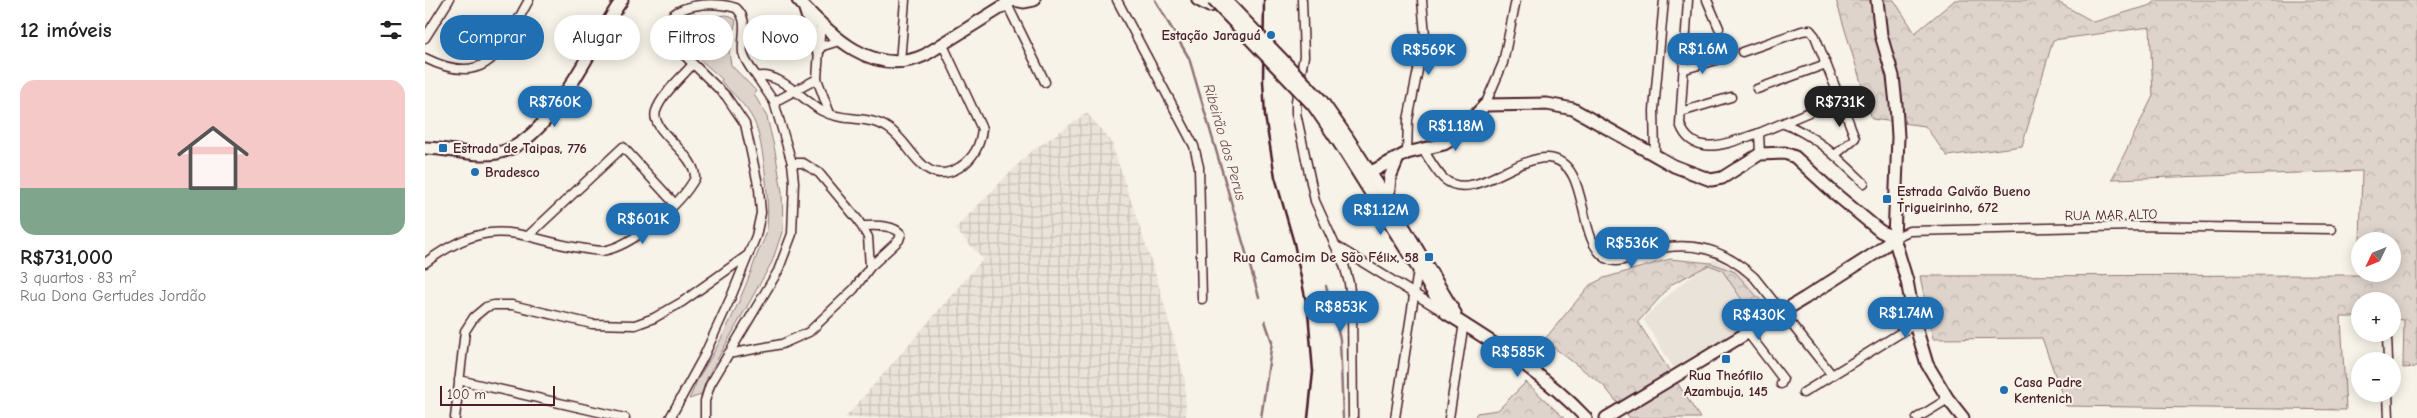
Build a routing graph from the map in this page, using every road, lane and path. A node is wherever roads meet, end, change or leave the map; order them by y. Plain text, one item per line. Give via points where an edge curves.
1 (449, 0) edge
2 (529, 0) edge
3 (622, 0) edge
4 (905, 0) edge
5 (1034, 0) edge
6 (1117, 0) edge
7 (1198, 0) edge
8 (1213, 0) edge
9 (1219, 0) edge
10 (1225, 0) edge
11 (1302, 0) edge
12 (1422, 0) edge
13 (1516, 0) edge
14 (1664, 0) edge
15 (1688, 0) edge
16 (1707, 0) edge
17 (1877, 0) edge
18 (1009, 1) edge
19 (801, 4) edge
20 (821, 22) junction
21 (1719, 28) dead end
22 (425, 34) edge
23 (839, 41) junction
24 (943, 45) junction
25 (818, 50) junction
26 (1742, 52) dead end
27 (425, 58) edge
28 (1716, 60) dead end
29 (900, 62) junction
30 (1826, 64) junction
31 (693, 65) junction
32 (1685, 69) junction
33 (757, 77) junction
34 (817, 79) junction
35 (1045, 82) dead end
36 (1757, 89) dead end
37 (794, 91) junction
38 (1731, 97) dead end
39 (1840, 99) junction
40 (775, 102) junction
41 (1485, 105) junction
42 (1681, 112) junction
43 (830, 114) junction
44 (1784, 124) junction
45 (1759, 133) junction
46 (1344, 140) junction
47 (425, 148) edge
48 (1422, 148) junction
49 (1760, 154) junction
50 (1655, 155) junction
51 (1835, 155) junction
52 (1402, 156) junction
53 (792, 163) junction
54 (1371, 172) junction
55 (1864, 183) dead end
56 (1388, 200) junction
57 (675, 204) junction
58 (862, 226) junction
59 (2332, 229) dead end
60 (529, 235) junction
61 (1894, 238) junction
62 (1336, 246) junction
63 (749, 254) junction
64 (425, 263) edge
65 (870, 268) junction
66 (1418, 270) junction
67 (1414, 294) junction
68 (1202, 299) dead end
69 (1783, 312) junction
70 (1446, 313) junction
71 (1461, 321) junction
72 (1915, 324) junction
73 (1748, 333) junction
74 (729, 354) junction
75 (1832, 375) junction
76 (459, 380) junction
77 (1781, 384) dead end
78 (1803, 393) dead end
79 (1948, 399) junction
80 (2388, 402) edge
81 (455, 418) edge
82 (625, 418) edge
83 (670, 418) edge
84 (705, 418) edge
85 (1353, 418) edge
86 (1395, 418) edge
87 (1449, 418) edge
88 (1586, 418) edge
89 (1607, 418) edge
90 (1917, 418) edge
91 (1963, 418) edge
92 (2389, 418) edge

1 - 22 street
2 - 27 street via 499,50 481,67 458,70
3 - 47 main road via 567,92 545,120 524,139 508,150 488,154
4 - 29 street
5 - 18 main road
6 - 68 street via 1194,146 1199,167
7 - 9 main road via 1209,6
8 - 46 main road, bridge
10 - 46 main road, bridge via 1321,100
11 - 62 street via 1304,56 1296,113 1315,201
12 - 52 street via 1425,35
13 - 41 street via 1503,63
14 - 50 street via 1654,110
15 - 32 street
16 - 21 street
17 - 61 main road via 1896,104
18 - 24 main road
18 - 35 street
19 - 20 main road
19 - 25 main road
20 - 23 main road
20 - 25 street
23 - 25 street
23 - 29 main road via 870,57
24 - 29 main road via 916,59
24 - 43 street via 982,130 974,154 962,165 947,172 928,169 888,127
25 - 34 street
26 - 30 street via 1807,30 1813,32
28 - 32 street
30 - 36 street
30 - 39 street
31 - 33 street via 669,38 665,29 670,18 679,10 695,6 732,6 743,15 743,54
31 - 57 street via 655,114 665,134 689,158 695,174 692,184
31 - 63 street via 738,111 749,137 761,213 757,236
32 - 42 street
33 - 37 street via 769,76
33 - 40 street
34 - 37 street
34 - 43 street
37 - 40 street
37 - 43 street via 811,105
38 - 42 street
39 - 44 street
39 - 51 street via 1855,138
40 - 53 street
41 - 48 main road via 1454,138 1444,144
41 - 50 main road via 1547,104 1573,109
42 - 45 street via 1683,133 1689,140 1704,146 1713,147
44 - 45 street
44 - 51 street via 1802,131
45 - 49 street
46 - 54 main road
46 - 66 main road
48 - 52 main road
48 - 69 street via 1440,174 1459,186 1477,184 1538,159 1557,161 1573,177 1592,241 1604,257 1618,261 1647,250 1676,246 1709,248 1740,264
49 - 50 main road via 1722,178 1711,180
49 - 61 main road via 1785,153 1795,158 1873,226
51 - 55 street
52 - 54 main road
52 - 56 main road via 1390,177
53 - 58 street via 803,163 819,173
53 - 74 street via 795,218 787,250
54 - 56 main road
56 - 71 main road
57 - 60 street via 629,241 611,250 595,250
57 - 60 street via 623,147
58 - 65 street via 869,243
58 - 65 street via 888,228 901,234 899,240
59 - 61 street, RUA MAR ALTO via 2135,226 1909,230
60 - 64 street via 502,231 476,235
61 - 69 main road
61 - 72 main road
62 - 67 street
62 - 85 street via 1344,265 1352,309
63 - 76 street via 682,302 654,318 635,324 592,324 512,306 486,307 465,331
63 - 83 street via 704,356
65 - 74 street via 854,289 809,332 782,344
66 - 67 street
66 - 70 main road
67 - 70 street
67 - 86 street
69 - 73 main road
69 - 75 street
70 - 71 main road
71 - 87 street
71 - 88 main road via 1559,392
72 - 75 street
72 - 79 main road via 1927,364
73 - 77 street via 1783,379
73 - 89 main road
74 - 84 street via 710,385 705,401
75 - 78 street
76 - 81 street
76 - 82 street
79 - 90 street
79 - 91 main road
80 - 92 street

